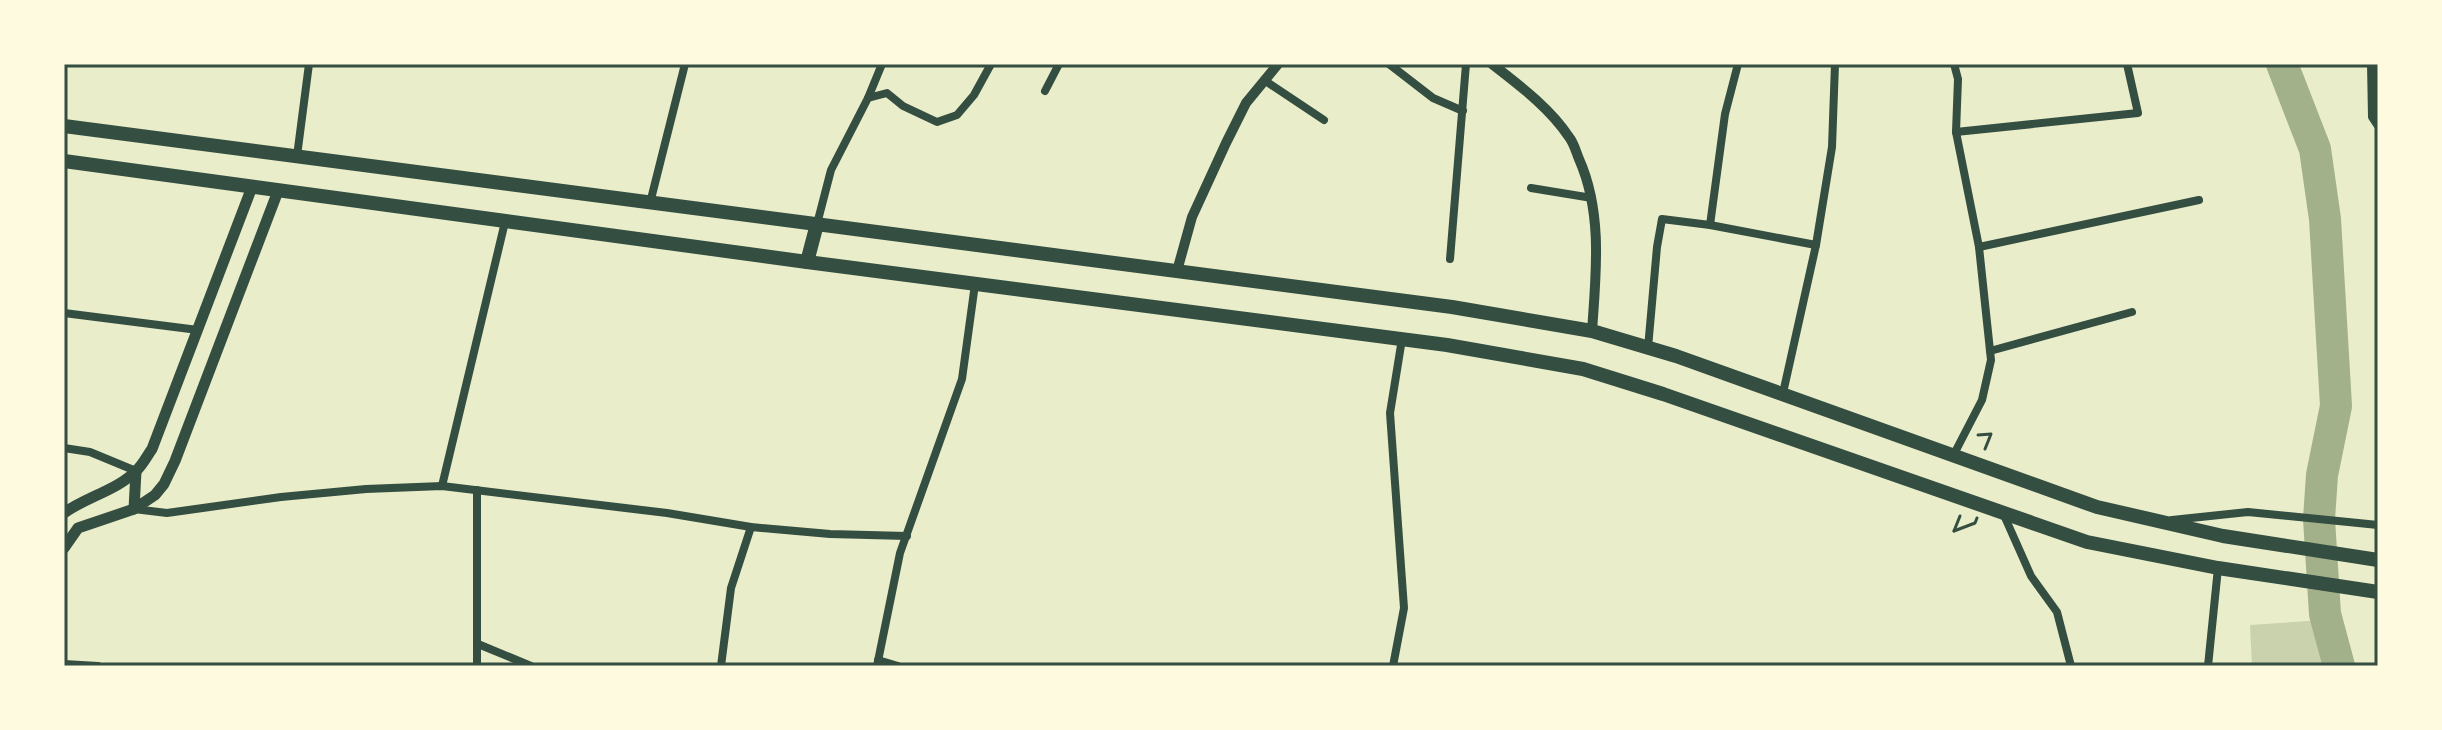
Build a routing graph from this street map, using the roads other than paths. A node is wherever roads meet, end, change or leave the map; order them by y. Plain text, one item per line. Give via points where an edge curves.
1 (309, 64) edge
2 (685, 64) edge
3 (882, 64) edge
4 (991, 64) edge
5 (1059, 64) edge
6 (1278, 64) edge
7 (1389, 64) edge
8 (1466, 64) edge
9 (1492, 64) edge
10 (1738, 64) edge
11 (1835, 64) edge
12 (1954, 64) edge
13 (2127, 64) edge
14 (2371, 64) edge
15 (1264, 80) junction
16 (1045, 91) dead end
17 (2375, 94) edge
18 (868, 98) junction
19 (1463, 111) junction
20 (1324, 120) dead end
21 (64, 126) edge
22 (2378, 126) edge
23 (1956, 132) junction
24 (297, 156) junction
25 (64, 161) edge
26 (252, 187) junction
27 (1531, 188) dead end
28 (278, 191) junction
29 (1592, 198) junction
30 (2199, 200) dead end
31 (650, 203) junction
32 (505, 222) junction
33 (817, 224) junction
34 (1710, 225) junction
35 (1816, 245) junction
36 (1979, 247) junction
37 (1450, 259) dead end
38 (807, 262) junction
39 (1177, 271) junction
40 (975, 284) junction
41 (2132, 312) dead end
42 (64, 313) edge
43 (198, 330) junction
44 (1592, 331) junction
45 (1402, 339) junction
46 (1648, 348) junction
47 (1990, 351) junction
48 (1783, 393) junction
49 (64, 448) edge
50 (1953, 456) junction
51 (136, 471) junction
52 (442, 486) junction
53 (477, 490) junction
54 (134, 509) junction
55 (2003, 512) junction
56 (64, 513) edge
57 (2161, 522) junction
58 (2378, 525) edge
59 (751, 527) junction
60 (907, 536) junction
61 (64, 548) edge
62 (2378, 560) edge
63 (2218, 568) junction
64 (2378, 592) edge
65 (478, 644) junction
66 (878, 663) edge
67 (64, 664) edge
68 (98, 666) edge
69 (477, 666) edge
70 (531, 666) edge
71 (721, 666) edge
72 (898, 666) edge
73 (1393, 666) edge
74 (2071, 666) edge
75 (2208, 666) edge

1 - 24 street
2 - 31 street
3 - 18 street
4 - 18 street via 957,115 937,122 887,93
5 - 16 street
6 - 15 street
7 - 19 street via 1433,98
8 - 19 street
9 - 29 street via 1570,137
10 - 34 street via 1725,114
11 - 35 street via 1832,147
12 - 23 street
13 - 23 street via 2138,113
14 - 17 street
15 - 20 street
15 - 39 street via 1246,103 1192,217
17 - 22 street via 2372,117
18 - 33 street via 831,170
19 - 37 street
21 - 24 highway
23 - 36 street
24 - 31 highway
25 - 26 highway
26 - 28 highway
26 - 43 main road
27 - 29 street
28 - 32 highway
28 - 54 main road via 175,461 155,495
29 - 44 street via 1597,262
30 - 36 street
31 - 33 highway
32 - 38 highway
32 - 52 street
33 - 38 highway
33 - 39 highway
34 - 35 street
34 - 46 street via 1662,219
35 - 48 street
36 - 47 street
38 - 40 highway
39 - 44 highway
40 - 45 highway
40 - 60 street via 962,379
41 - 47 street
42 - 43 street
43 - 51 main road via 152,449
44 - 46 highway
45 - 55 highway via 1583,369
45 - 73 street via 1390,413 1404,608
46 - 48 highway
47 - 50 street via 1982,400
48 - 50 highway
49 - 51 street via 90,452
50 - 57 highway via 2097,507
51 - 54 main road
51 - 56 main road
52 - 53 street
52 - 54 street via 366,489 167,513
53 - 59 street
53 - 65 street
54 - 61 main road via 78,528
55 - 63 highway via 2087,542
55 - 74 street via 2031,576 2057,612
57 - 58 street via 2248,512
57 - 62 highway
59 - 60 street
59 - 71 street via 731,588
60 - 66 street
63 - 64 highway
63 - 75 street
65 - 69 street
65 - 70 street
66 - 72 street
67 - 68 street

